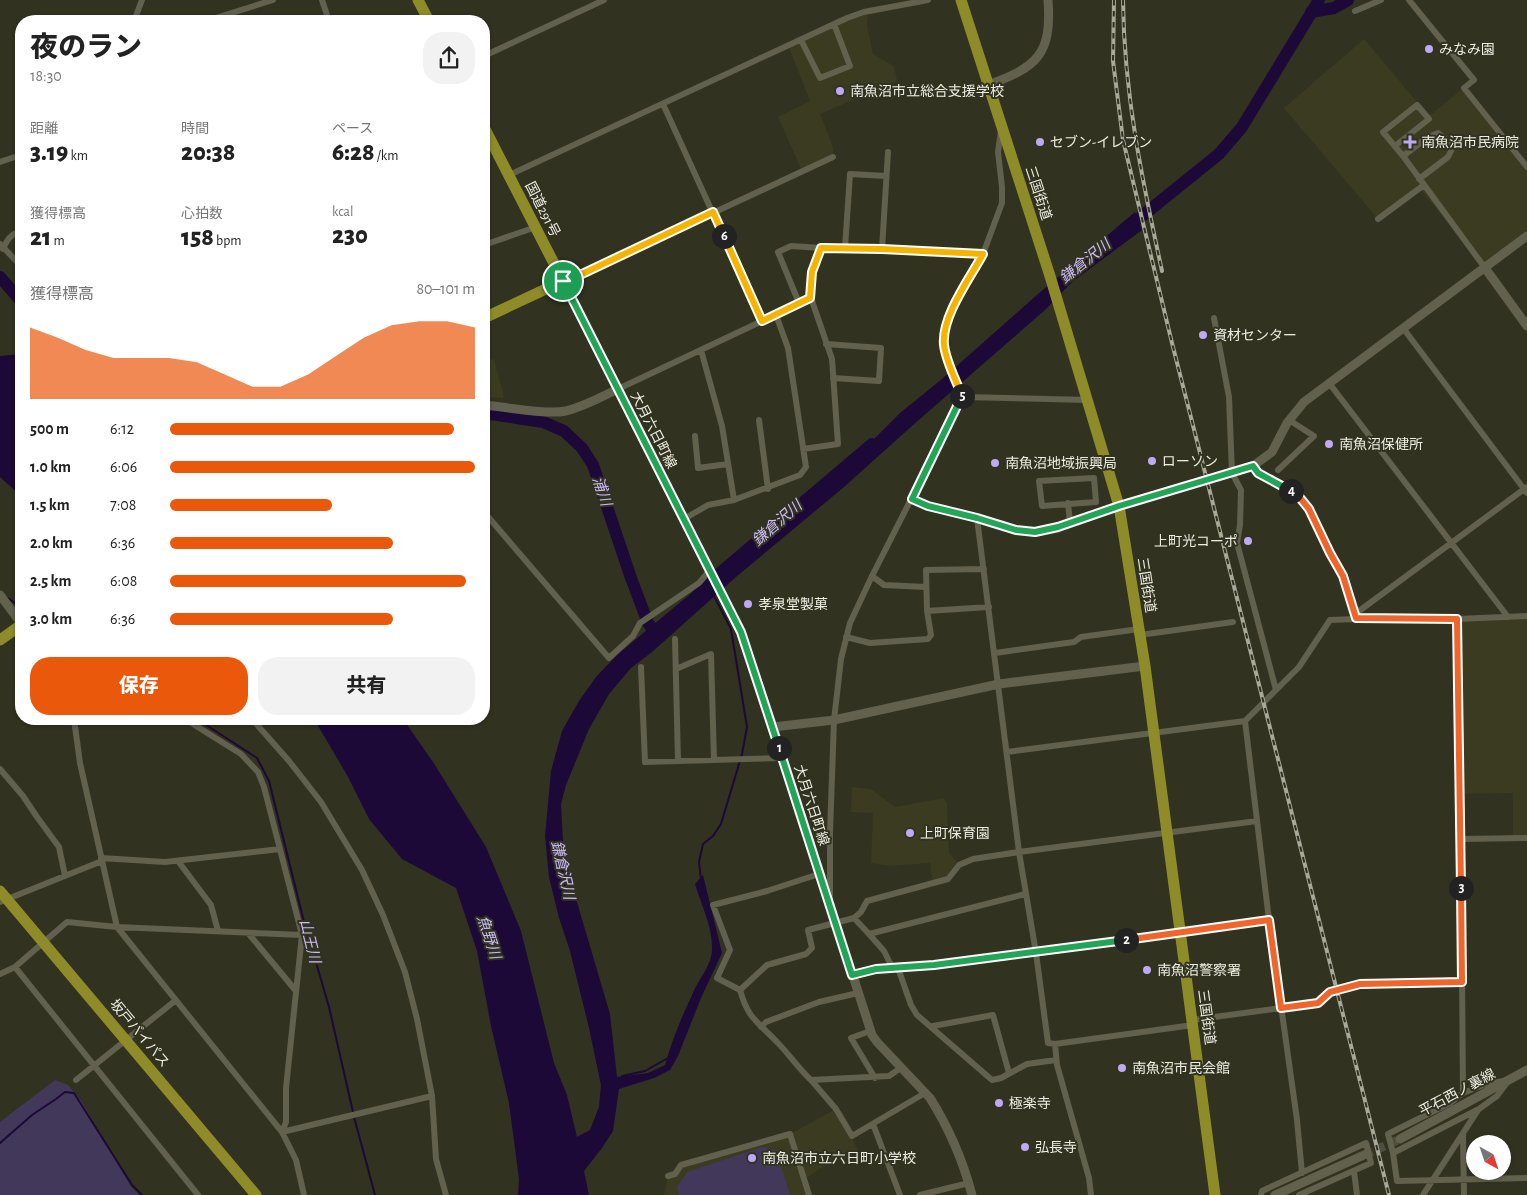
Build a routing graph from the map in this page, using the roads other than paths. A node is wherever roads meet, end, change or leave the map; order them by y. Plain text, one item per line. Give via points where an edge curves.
1 (142, 0) edge
2 (273, 0) edge
3 (322, 0) edge
4 (418, 0) edge
5 (604, 0) edge
6 (928, 0) edge
7 (961, 0) edge
8 (1048, 0) edge
9 (1381, 0) edge
10 (1409, 0) edge
11 (1355, 11) dead end
12 (136, 15) edge
13 (225, 15) edge
14 (327, 15) edge
15 (426, 15) edge
16 (834, 24) junction
17 (801, 40) junction
18 (490, 53) edge
19 (988, 85) junction
20 (663, 104) junction
21 (1001, 128) junction
22 (490, 139) edge
23 (1394, 146) junction
24 (888, 152) dead end
25 (1403, 156) junction
26 (15, 157) edge
27 (833, 157) dead end
28 (0, 162) edge
29 (1527, 167) edge
30 (509, 175) junction
31 (886, 176) junction
32 (1422, 182) junction
33 (713, 212) junction
34 (1378, 220) dead end
35 (536, 228) junction
36 (15, 233) edge
37 (1527, 236) edge
38 (490, 243) edge
39 (2, 247) edge
40 (821, 248) junction
41 (845, 248) junction
42 (882, 249) junction
43 (983, 254) junction
44 (15, 260) edge
45 (1484, 268) junction
46 (563, 281) junction
47 (810, 298) junction
48 (799, 303) junction
49 (490, 315) edge
50 (776, 315) junction
51 (1214, 318) dead end
52 (762, 321) junction
53 (1527, 326) edge
54 (1403, 328) junction
55 (826, 344) junction
56 (701, 350) junction
57 (833, 378) junction
58 (1329, 383) junction
59 (618, 389) junction
60 (963, 397) junction
61 (1088, 400) junction
62 (490, 406) edge
63 (759, 420) dead end
64 (1289, 420) junction
65 (695, 436) dead end
66 (803, 449) junction
67 (728, 464) junction
68 (1253, 466) junction
69 (1278, 470) dead end
70 (1232, 473) junction
71 (768, 488) junction
72 (1526, 490) edge
73 (912, 499) junction
74 (734, 500) junction
75 (1068, 503) junction
76 (1119, 506) junction
77 (977, 518) junction
78 (490, 519) edge
79 (684, 519) junction
80 (1070, 523) junction
81 (1452, 544) junction
82 (984, 569) junction
83 (710, 570) junction
84 (872, 576) junction
85 (926, 587) junction
86 (1, 598) edge
87 (989, 607) junction
88 (927, 611) junction
89 (15, 616) edge
90 (1356, 616) junction
91 (1527, 616) edge
92 (1508, 617) junction
93 (1457, 619) junction
94 (1233, 622) dead end
95 (15, 629) edge
96 (1139, 632) junction
97 (846, 637) junction
98 (675, 639) dead end
99 (0, 640) edge
100 (995, 653) junction
101 (641, 666) dead end
102 (1144, 666) junction
103 (676, 669) junction
104 (999, 684) junction
105 (1276, 690) junction
106 (834, 720) junction
107 (1245, 721) junction
108 (75, 725) edge
109 (195, 725) edge
110 (257, 725) edge
111 (773, 727) junction
112 (1153, 734) junction
113 (1007, 752) junction
114 (782, 758) junction
115 (678, 760) junction
116 (714, 760) junction
117 (0, 769) edge
118 (1257, 821) junction
119 (1167, 834) junction
120 (1527, 838) edge
121 (1461, 839) junction
122 (280, 849) junction
123 (1019, 852) junction
124 (102, 860) junction
125 (178, 861) junction
126 (819, 874) junction
127 (65, 876) junction
128 (1025, 894) junction
129 (2, 898) edge
130 (831, 908) junction
131 (854, 918) junction
132 (1269, 920) junction
133 (836, 922) junction
134 (118, 927) junction
135 (218, 930) junction
136 (1180, 932) junction
137 (248, 933) junction
138 (869, 934) junction
139 (302, 935) junction
140 (44, 943) junction
141 (1036, 953) junction
142 (15, 967) junction
143 (895, 967) junction
144 (0, 974) edge
145 (852, 975) junction
146 (1462, 982) junction
147 (740, 990) junction
148 (296, 991) junction
149 (858, 993) junction
150 (176, 1000) junction
151 (1281, 1008) junction
152 (1192, 1022) junction
153 (761, 1027) junction
154 (932, 1028) junction
155 (870, 1031) junction
156 (126, 1040) junction
157 (1055, 1044) junction
158 (1056, 1060) junction
159 (94, 1065) junction
160 (902, 1068) junction
161 (1527, 1070) edge
162 (1009, 1072) junction
163 (875, 1078) junction
164 (76, 1080) dead end
165 (811, 1080) junction
166 (1509, 1080) junction
167 (925, 1093) junction
168 (1463, 1093) junction
169 (432, 1096) junction
170 (1479, 1108) junction
171 (873, 1124) junction
172 (282, 1132) junction
173 (1463, 1134) junction
174 (1400, 1139) tunnel mouth
175 (1393, 1154) junction
176 (1364, 1155) tunnel mouth
177 (1354, 1171) junction
178 (1302, 1173) junction
179 (668, 1176) dead end
180 (1527, 1178) edge
181 (1433, 1179) junction
182 (1465, 1179) junction
183 (969, 1183) junction
184 (1303, 1194) edge
185 (198, 1195) edge
186 (256, 1195) edge
187 (304, 1195) edge
188 (446, 1195) edge
189 (809, 1195) edge
190 (900, 1195) edge
191 (920, 1195) edge
192 (972, 1195) edge
193 (1091, 1195) edge
194 (1215, 1195) edge
195 (1261, 1195) edge
196 (1275, 1195) edge
197 (1357, 1195) edge
198 (1423, 1195) edge
199 (1464, 1195) edge

1 - 12 street
2 - 13 street
3 - 14 street
4 - 15 highway
5 - 18 street
6 - 16 street via 864,12
7 - 19 highway, 三国街道
8 - 19 main road via 1048,34 1039,55 1024,70
9 - 11 street
10 - 29 street via 1474,80 1464,88
16 - 17 street
16 - 17 street via 850,66 820,78
17 - 20 street
19 - 21 highway, 三国街道
20 - 30 street
20 - 33 street
21 - 43 street via 998,152 1002,203
21 - 61 highway, 三国街道
22 - 30 highway, 国道291号
23 - 23 street via 1383,132 1417,104 1428,118
23 - 25 street
24 - 31 street
25 - 32 street
25 - 32 street via 1438,133 1448,141 1452,149 1448,157
26 - 28 street
27 - 33 street
30 - 35 highway, 国道291号
31 - 41 street via 850,174
31 - 42 street
32 - 34 street
32 - 45 street
33 - 46 street
33 - 52 street
35 - 38 street
35 - 46 highway, 国道291号
36 - 39 street
37 - 45 main road
39 - 44 street
40 - 41 street
40 - 47 street via 812,272
40 - 48 street via 791,246 778,252
41 - 42 street
42 - 43 street
43 - 60 street via 946,328 944,345
45 - 53 main road
45 - 54 main road
46 - 49 highway
46 - 59 main road, 大月六日町線
47 - 48 street
47 - 55 street
48 - 50 street
50 - 52 street
50 - 66 street via 788,348
51 - 70 street via 1229,397
52 - 56 street
54 - 58 main road
54 - 72 street
55 - 57 street via 832,359
55 - 57 street via 881,348 879,381
56 - 59 street
56 - 67 street via 722,426
57 - 66 street via 838,444
58 - 64 main road via 1304,402
58 - 81 street
59 - 62 main road via 584,406 564,411
59 - 79 main road, 大月六日町線
60 - 61 street
60 - 73 street
61 - 76 highway, 三国街道
63 - 71 street
64 - 68 main road via 1272,452
64 - 69 street via 1314,436
65 - 67 street via 698,468
66 - 71 street via 806,467 800,475
67 - 74 street
68 - 70 main road
68 - 90 street via 1258,473 1296,493 1309,509 1343,576
70 - 76 main road
70 - 105 street via 1240,490 1237,543
71 - 74 street
72 - 81 street
73 - 77 street
73 - 84 street
74 - 79 street via 708,505
75 - 75 street via 1096,502 1094,478 1039,481 1042,506
75 - 80 street
76 - 80 street
76 - 96 highway, 三国街道
77 - 80 street via 1016,530 1035,532
77 - 82 street
78 - 83 street via 609,658 633,636 640,623 699,583
79 - 83 main road, 大月六日町線
81 - 90 street
81 - 92 street
82 - 85 street via 926,570
82 - 87 street
83 - 111 main road, 大月六日町線 via 741,632
84 - 85 street via 884,585
84 - 97 street
85 - 88 street
86 - 89 main road
87 - 88 street
87 - 100 street
88 - 97 street via 931,635 928,639 870,643
90 - 93 street
90 - 105 street via 1330,620 1299,667
91 - 92 street
92 - 93 street
93 - 121 street
94 - 96 street
95 - 99 highway
96 - 100 street via 1081,637 1074,642
96 - 102 highway, 三国街道
97 - 106 street
98 - 103 street
100 - 104 street
101 - 115 street via 645,762
102 - 104 main road
102 - 112 highway, 三国街道
103 - 115 street
103 - 116 street via 711,654
104 - 106 main road
104 - 113 street
105 - 107 street
106 - 111 main road
106 - 130 street
107 - 112 street
107 - 118 street
108 - 124 street
109 - 122 street via 241,754 258,772
110 - 169 street via 321,802 362,870 405,972
111 - 114 main road, 大月六日町線
112 - 113 street
112 - 119 highway, 三国街道
113 - 123 street
114 - 116 street
114 - 126 main road, 大月六日町線
115 - 116 street
117 - 127 street via 59,847
118 - 119 street
118 - 132 street
119 - 123 street
119 - 136 highway, 三国街道
120 - 121 street
121 - 146 street
122 - 125 street
122 - 139 street
123 - 128 street
123 - 131 street via 973,859 959,865 948,879 867,901
124 - 125 street
124 - 127 street
124 - 134 street
125 - 135 street via 203,891
126 - 130 main road, 大月六日町線
126 - 147 street via 714,905 730,950 717,978
127 - 129 street
128 - 138 street
128 - 141 street
129 - 140 highway, 坂戸バイパス
130 - 133 main road, 大月六日町線
131 - 133 street
131 - 138 street
132 - 136 street
132 - 151 street
133 - 145 main road, 大月六日町線
133 - 147 street via 808,930 812,948 806,954 767,965
134 - 135 street
134 - 140 street via 67,922
134 - 150 street
135 - 137 street
136 - 141 street
136 - 152 highway, 三国街道
137 - 139 street
137 - 148 street
138 - 143 street
139 - 148 street
140 - 142 street
140 - 156 highway, 坂戸バイパス
141 - 143 street
141 - 157 street via 1048,1043
142 - 144 street
142 - 159 street
143 - 145 street
143 - 154 street via 917,1015
145 - 149 main road, 大月六日町線
146 - 151 street via 1360,984 1330,992 1318,1003
146 - 168 street
147 - 153 street via 744,1007
148 - 172 street via 286,1088 286,1122
149 - 153 street via 819,1002 766,1022
149 - 155 main road, 大月六日町線
150 - 156 street
150 - 172 street
151 - 152 street
151 - 178 street
152 - 157 street
152 - 194 highway, 三国街道
153 - 165 street
154 - 162 street via 992,1080
154 - 162 street via 993,1015
155 - 160 main road, 大月六日町線
155 - 163 street via 851,1038
156 - 159 street
156 - 186 highway, 坂戸バイパス
157 - 158 street
158 - 162 street via 1027,1064
158 - 193 street
159 - 164 street
159 - 185 street
160 - 163 street via 889,1076
160 - 167 main road, 大月六日町線
161 - 166 main road, 平石西ノ裏線
163 - 165 street
165 - 171 street via 836,1109 852,1136
166 - 168 street
166 - 170 street via 1497,1096
166 - 174 main road, 平石西ノ裏線
167 - 171 street
167 - 183 main road, 大月六日町線 via 960,1156
168 - 175 street via 1450,1103 1388,1134
169 - 172 street
169 - 188 street via 436,1159
170 - 173 street
170 - 175 street
171 - 190 street
172 - 187 street via 296,1160
173 - 181 street
173 - 182 street
175 - 181 street via 1397,1181
176 - 196 main road
177 - 178 street via 1370,1163 1366,1143
177 - 184 street
177 - 197 street
178 - 195 street via 1262,1191
179 - 189 street via 675,1174 681,1165 790,1134
180 - 182 street
181 - 182 street
181 - 198 street
182 - 199 street
183 - 191 street
183 - 192 main road, 大月六日町線

